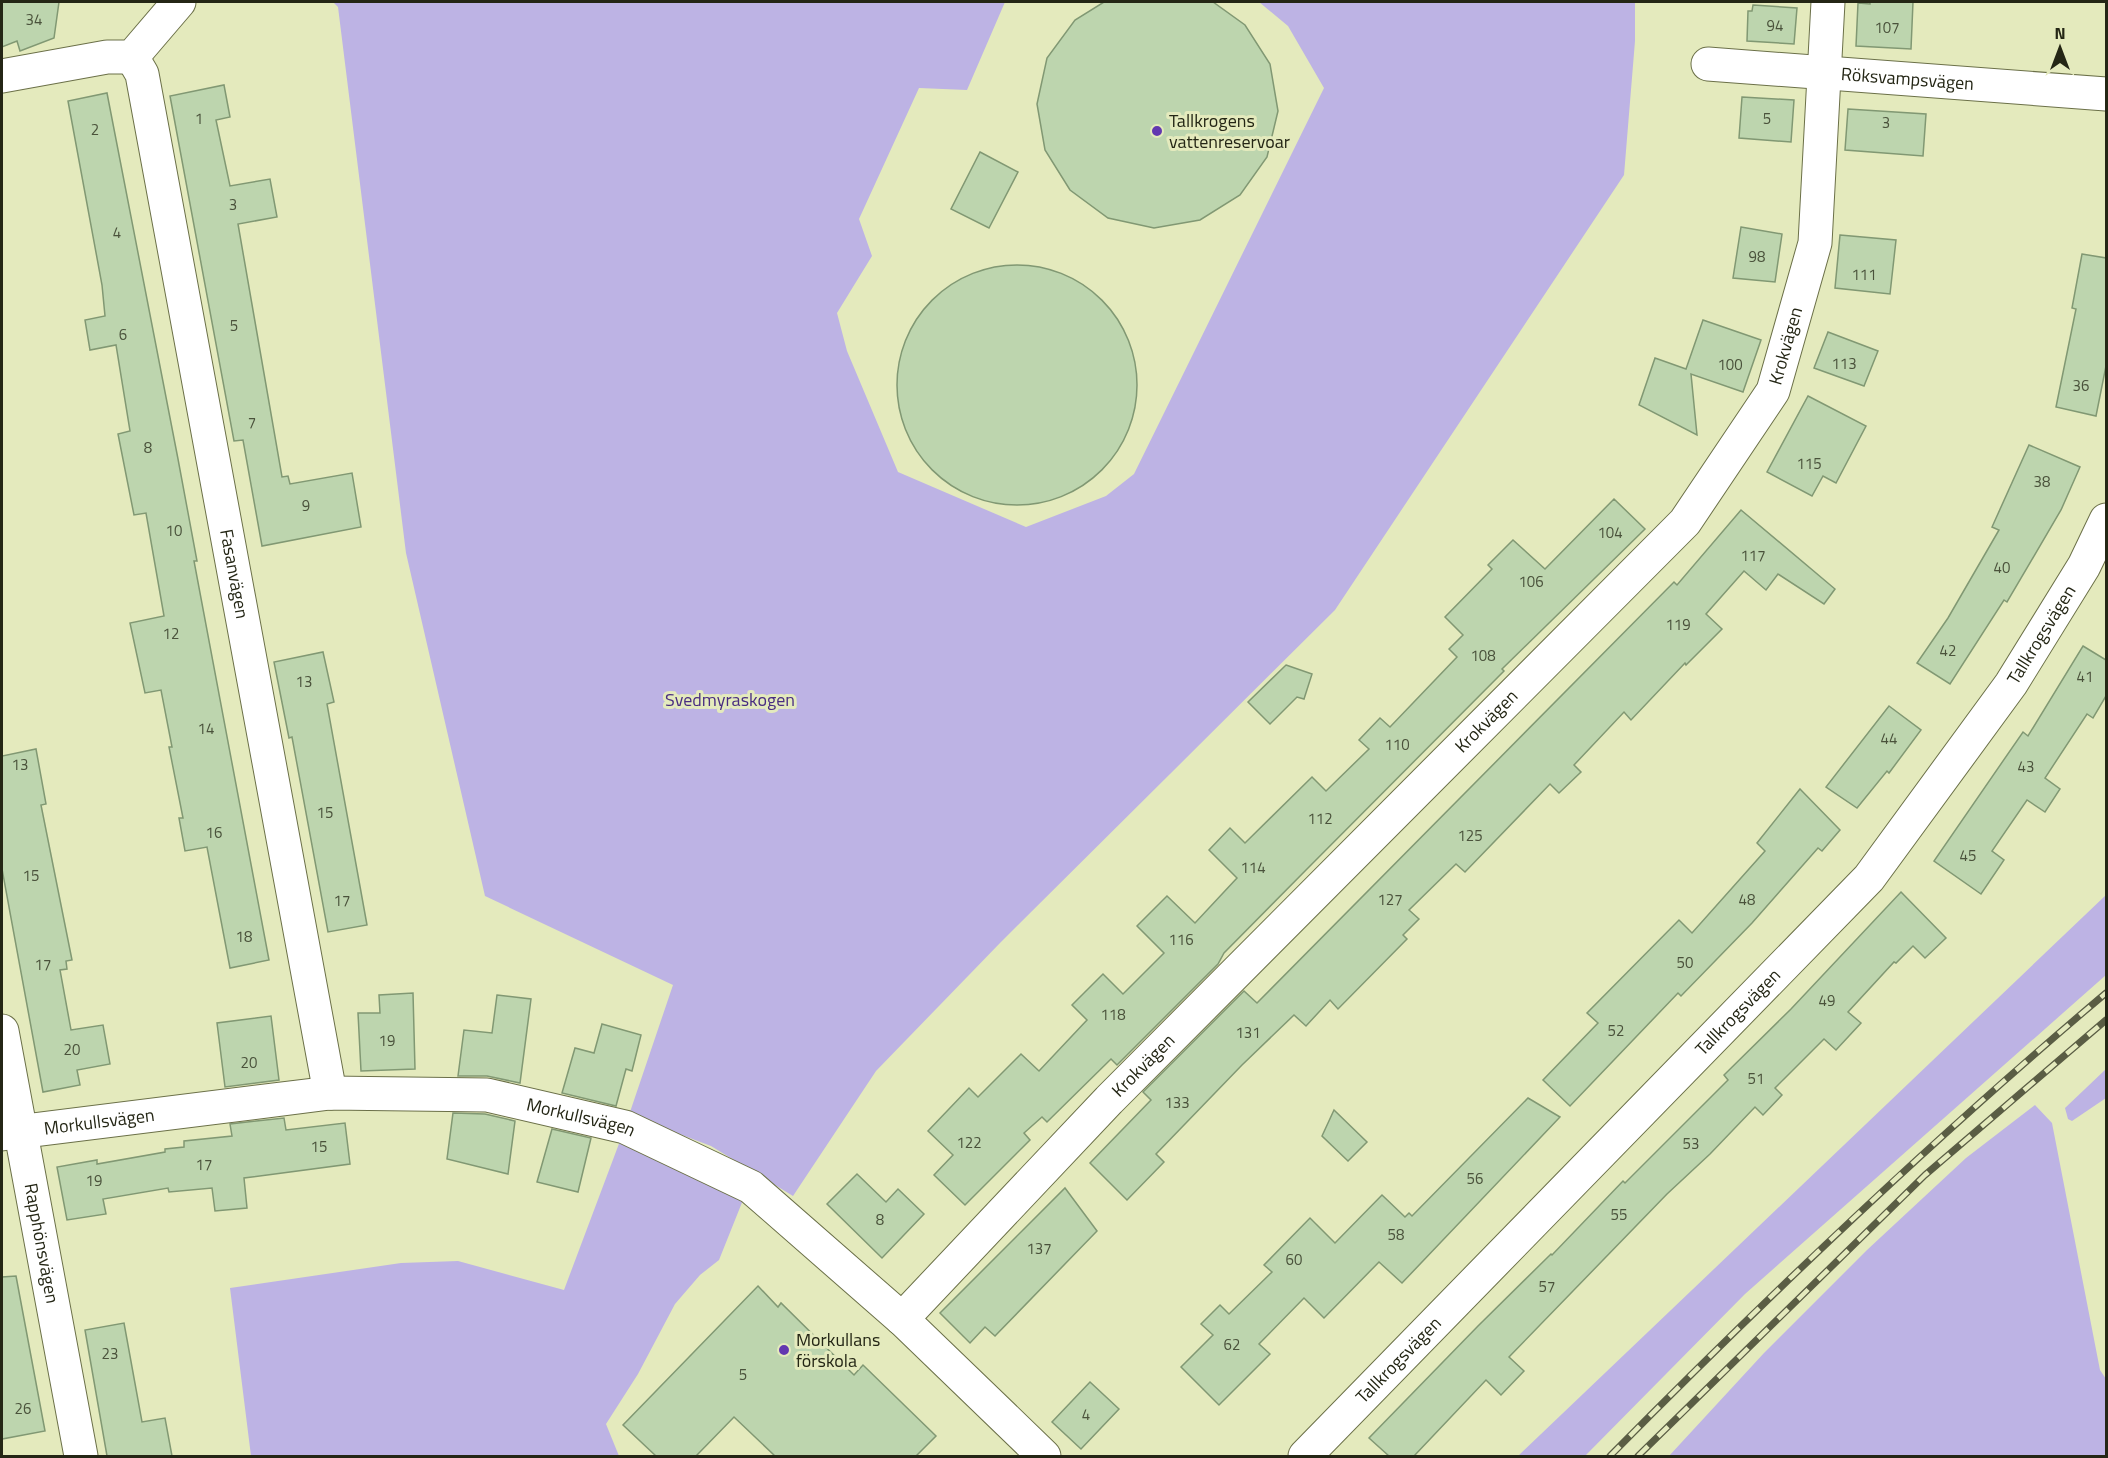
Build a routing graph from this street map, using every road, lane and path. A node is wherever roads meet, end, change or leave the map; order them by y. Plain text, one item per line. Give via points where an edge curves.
1 (179, 2) edge
2 (1828, 2) edge
3 (132, 57) junction
4 (1708, 64) dead end
5 (1823, 73) junction
6 (2, 76) edge
7 (2106, 94) edge
8 (2106, 520) edge
9 (2, 1031) edge
10 (330, 1093) junction
11 (11, 1133) edge
12 (902, 1319) junction
13 (81, 1456) edge
14 (1044, 1456) edge
15 (1305, 1456) edge

1 - 3 street
2 - 5 street, Krokvägen
3 - 6 street via 107,57
3 - 10 street, Fasanvägen via 142,74
4 - 5 street, Röksvampsvägen
5 - 7 street, Röksvampsvägen
5 - 12 street, Krokvägen via 1815,243 1773,391 1685,522 1118,1092
8 - 15 street, Tallkrogsvägen via 2084,566 2011,684 1869,878
9 - 11 street, Rapphönsvägen
10 - 11 street, Morkullsvägen
10 - 12 street, Morkullsvägen via 487,1095 625,1126 751,1187
11 - 13 street, Rapphönsvägen
12 - 14 street, Morkullsvägen

